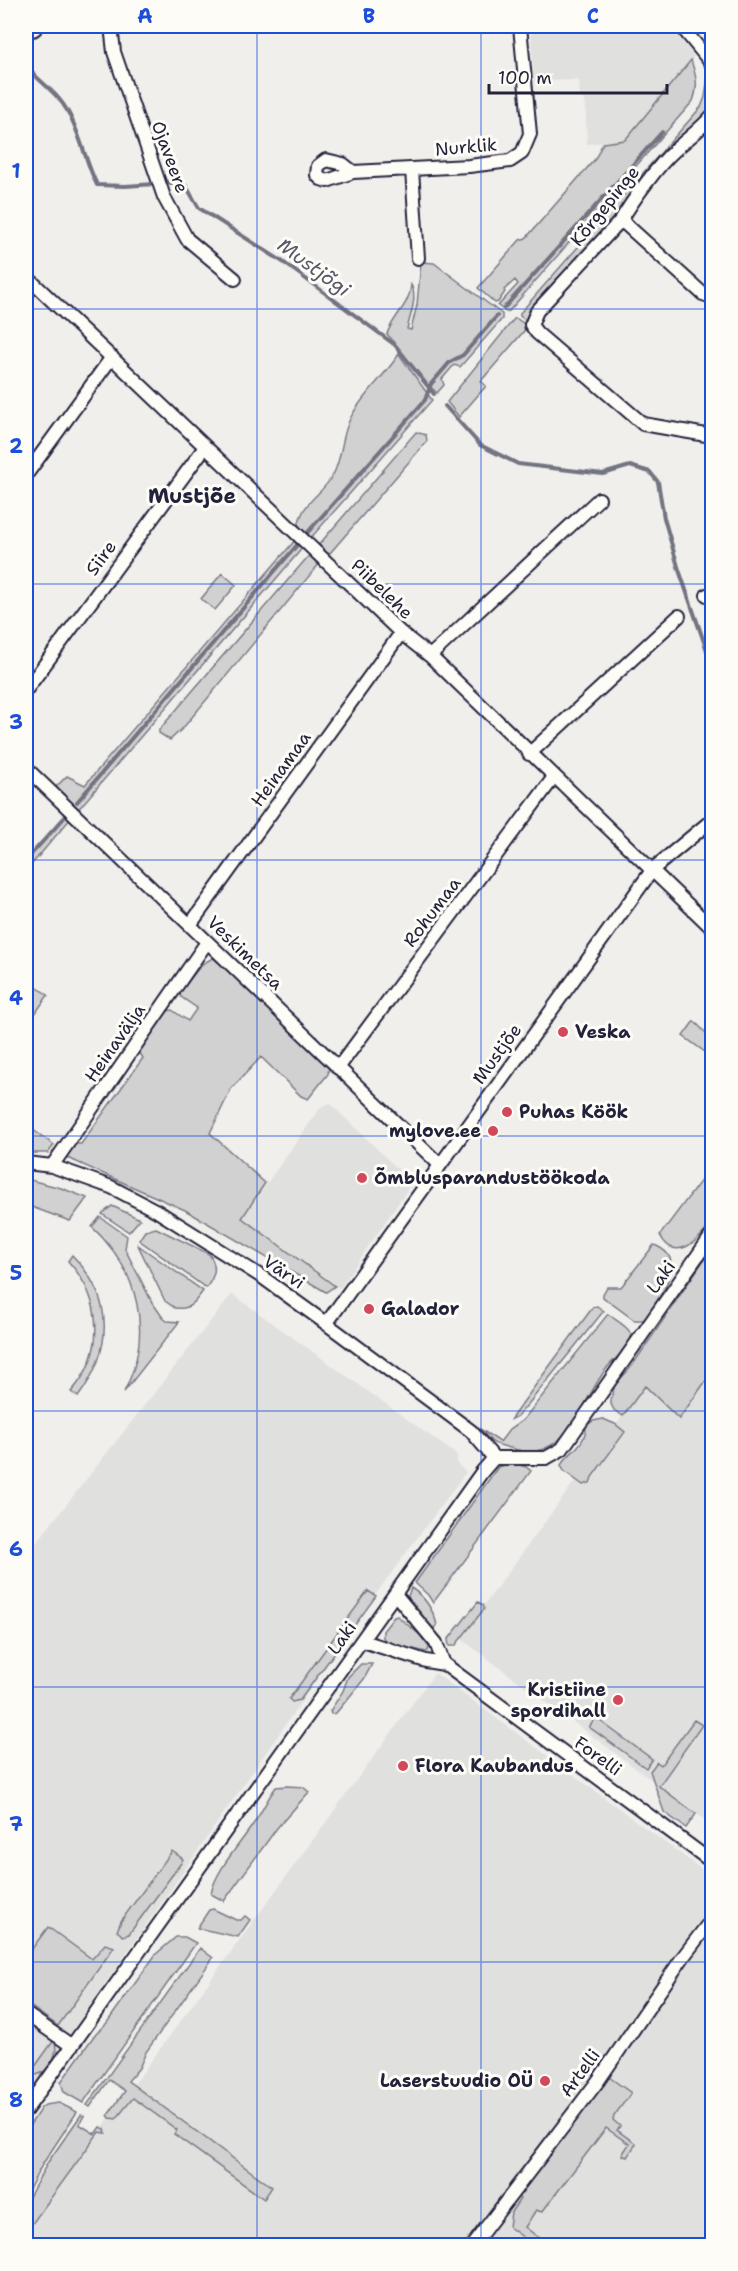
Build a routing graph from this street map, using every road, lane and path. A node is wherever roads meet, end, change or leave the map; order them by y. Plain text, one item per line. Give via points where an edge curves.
1 (26, 26) edge
2 (32, 26) edge
3 (111, 26) edge
4 (520, 26) edge
5 (681, 26) edge
6 (697, 26) edge
7 (696, 43) junction
8 (712, 64) edge
9 (712, 116) edge
10 (412, 170) junction
11 (353, 172) dead end
12 (621, 220) junction
13 (418, 258) dead end
14 (26, 276) edge
15 (235, 279) dead end
16 (712, 297) edge
17 (112, 357) junction
18 (712, 436) edge
19 (205, 447) junction
20 (26, 475) edge
21 (599, 499) dead end
22 (679, 616) dead end
23 (401, 633) junction
24 (430, 656) junction
25 (26, 690) edge
26 (529, 754) junction
27 (26, 768) edge
28 (554, 777) junction
29 (712, 820) edge
30 (653, 869) junction
31 (190, 925) junction
32 (712, 928) edge
33 (207, 942) junction
34 (338, 1068) junction
35 (26, 1163) edge
36 (440, 1165) junction
37 (52, 1166) junction
38 (712, 1235) edge
39 (326, 1324) junction
40 (494, 1458) junction
41 (395, 1594) junction
42 (363, 1641) junction
43 (444, 1664) junction
44 (712, 1862) edge
45 (712, 1919) edge
46 (26, 2014) edge
47 (72, 2046) junction
48 (26, 2110) edge
49 (472, 2246) edge

1 - 2 main road
3 - 15 street, Ojaveere via 114,52 164,197 187,238
4 - 10 street, Nurklik via 530,134 522,153 510,160
5 - 7 street
6 - 7 street
7 - 8 street
9 - 12 street, Kõrgepinge via 699,132 673,151
10 - 11 street, Nurklik
10 - 13 street
12 - 16 street via 703,294
12 - 18 street, Kõrgepinge via 537,311 531,325 643,424
14 - 17 street, Piibelehe
17 - 19 street, Piibelehe
17 - 20 street
19 - 23 street, Piibelehe
19 - 25 street, Siire
21 - 24 street
22 - 26 street
23 - 24 street, Piibelehe
23 - 31 street, Heinamaa
24 - 26 street, Piibelehe
26 - 28 street, Piibelehe
27 - 31 street, Veskimetsa
28 - 30 street, Piibelehe
28 - 34 street, Rohumaa
29 - 30 street, Mustjõe
30 - 32 street, Piibelehe
30 - 36 street, Mustjõe
31 - 33 street, Veskimetsa
33 - 34 street, Veskimetsa
33 - 37 street, Heinavälja
34 - 36 street, Veskimetsa
35 - 37 street, Värvi
36 - 39 street, Mustjõe
37 - 39 street, Värvi via 111,1187 157,1211 262,1277
38 - 40 street, Laki via 562,1449 546,1458
39 - 40 street, Värvi via 471,1431
40 - 41 street, Laki
41 - 42 street, Laki
41 - 43 street via 436,1643
42 - 43 street, Forelli
42 - 47 street, Laki
43 - 44 street, Forelli
45 - 49 street, Artelli via 598,2081
46 - 47 street
47 - 48 street, Laki

